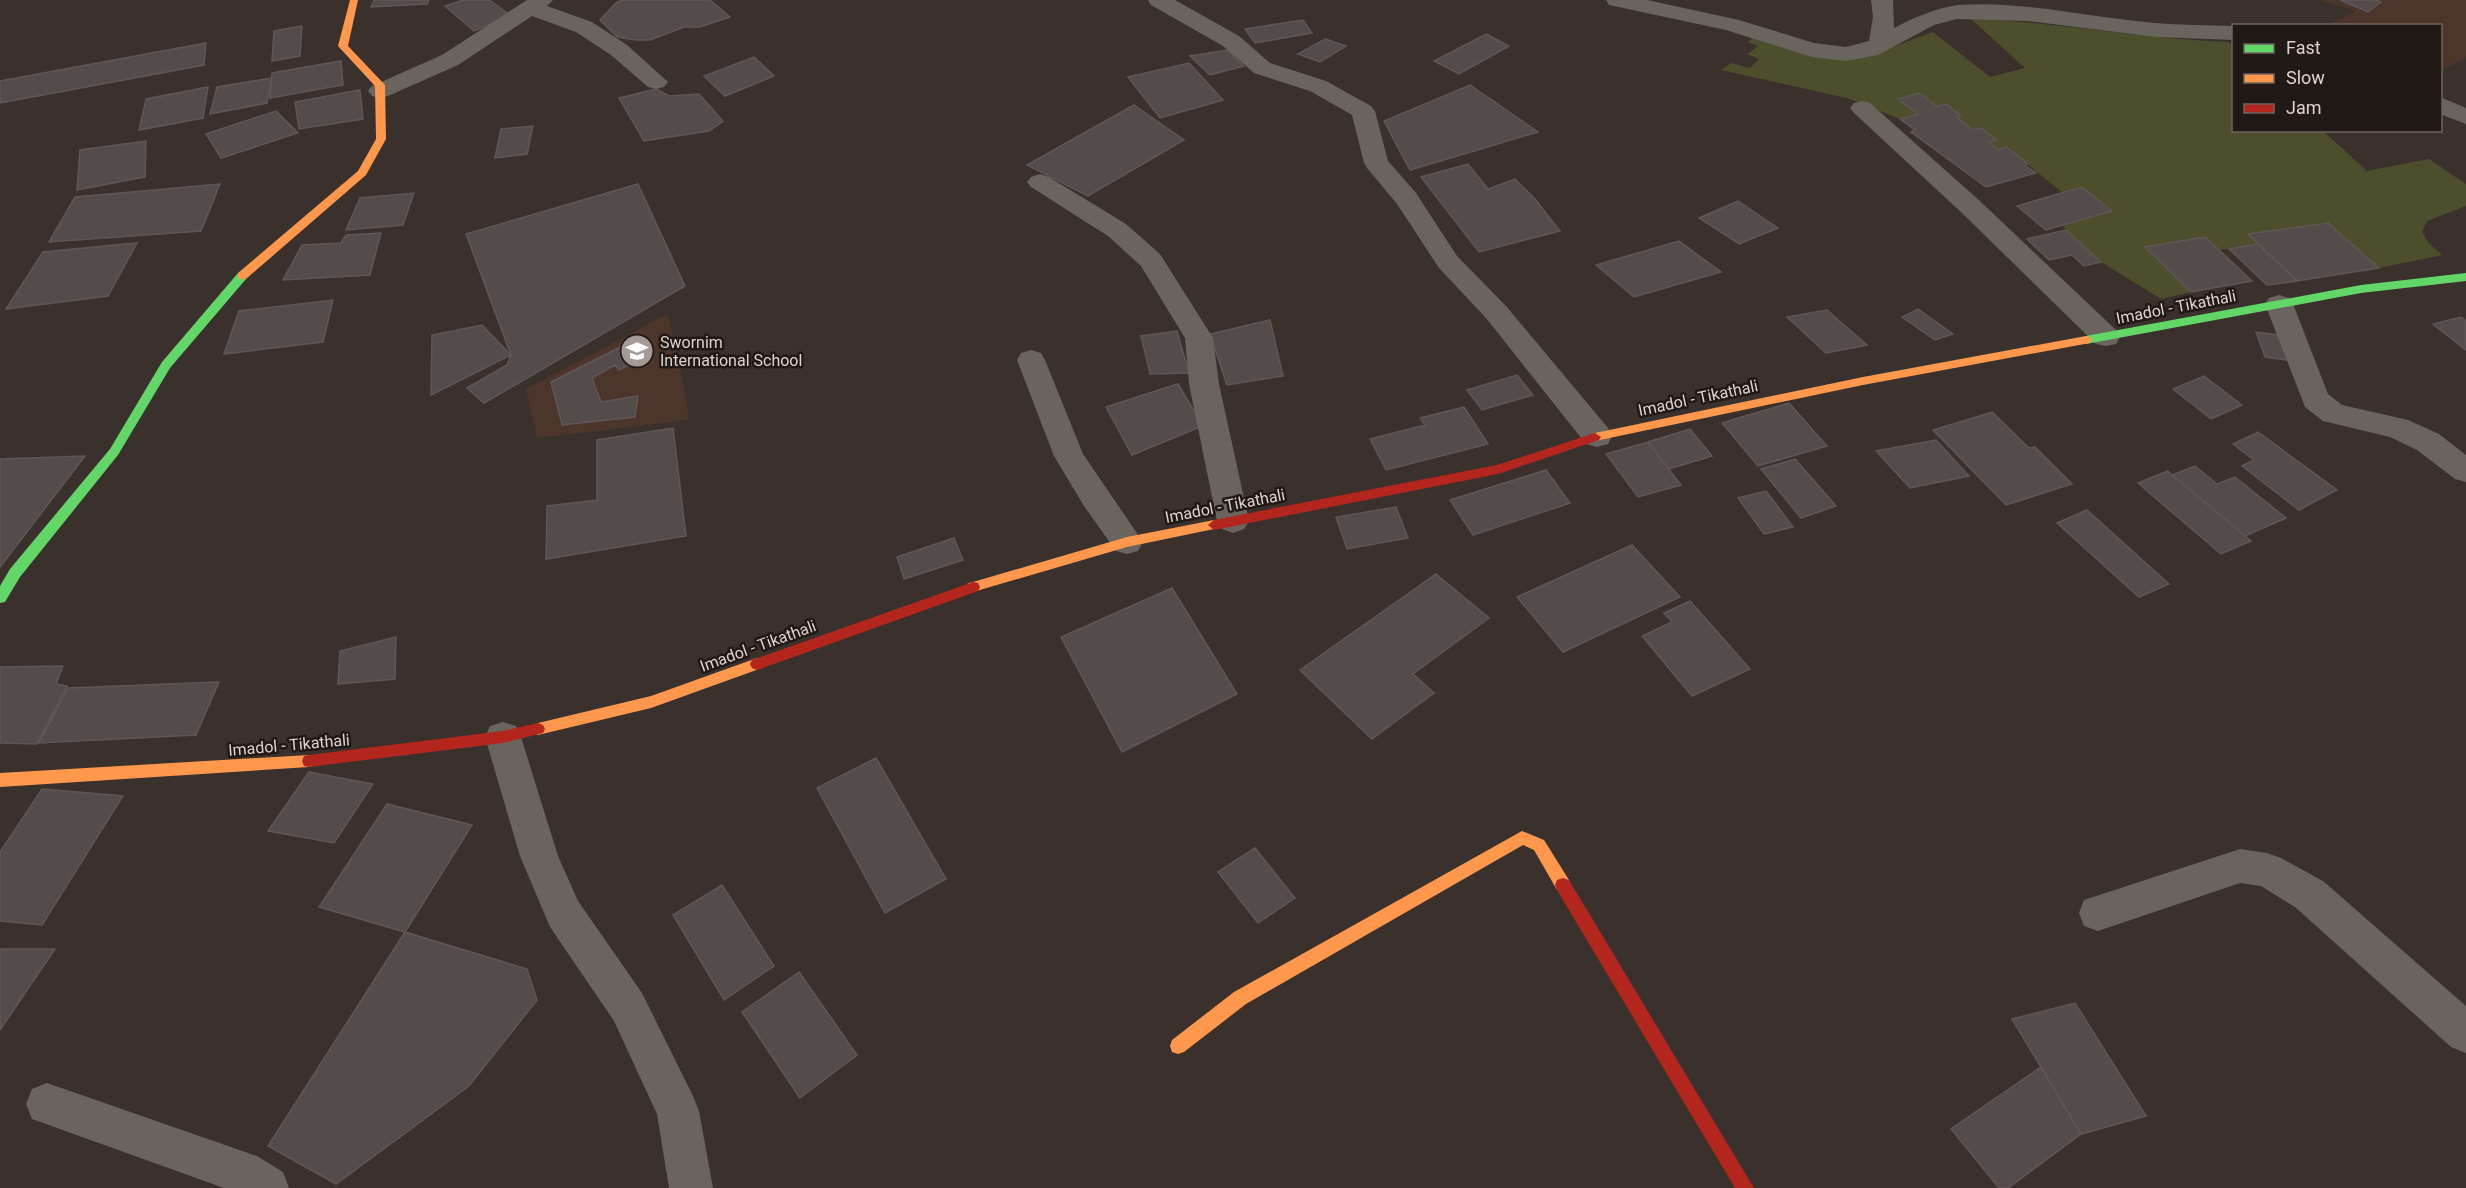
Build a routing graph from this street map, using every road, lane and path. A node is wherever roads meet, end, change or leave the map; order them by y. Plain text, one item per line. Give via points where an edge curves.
1 (354, 0) edge
2 (1159, 0) edge
3 (1617, 0) edge
4 (1882, 0) edge
5 (536, 4) edge
6 (2232, 33) edge
7 (1880, 46) junction
8 (656, 81) dead end
9 (380, 91) junction
10 (2442, 105) edge
11 (1862, 108) dead end
12 (2466, 117) edge
13 (1040, 182) dead end
14 (2466, 277) edge
15 (2278, 304) junction
16 (2106, 337) junction
17 (1031, 360) dead end
18 (1598, 436) junction
19 (2466, 471) edge
20 (1233, 521) junction
21 (1127, 542) junction
22 (0, 598) edge
23 (503, 737) junction
24 (0, 780) edge
25 (2098, 913) dead end
26 (2466, 1033) edge
27 (1178, 1046) dead end
28 (47, 1104) dead end
29 (267, 1188) edge
30 (691, 1188) edge
31 (1745, 1188) edge

1 - 9 street via 343,46 380,84
2 - 18 street via 1231,41 1262,68 1318,86 1363,111 1376,163 1407,199 1448,262 1496,312
3 - 7 street via 1731,25 1812,50 1846,54
4 - 7 street
5 - 8 street via 584,27
5 - 9 street via 450,60
6 - 7 street via 2156,30 1981,11 1926,20
9 - 22 street via 381,140 363,173 245,273 166,365 114,452 15,573
10 - 12 street
11 - 16 street
13 - 20 street via 1117,230 1150,260 1199,338 1204,384
14 - 15 street, Imadol - Tikathali via 2361,289
15 - 16 street, Imadol - Tikathali
15 - 19 street via 2315,400 2333,414 2397,428 2428,442
16 - 18 street, Imadol - Tikathali via 1863,381
17 - 21 street via 1069,456
18 - 20 street, Imadol - Tikathali via 1498,469
20 - 21 street, Imadol - Tikathali
21 - 23 street, Imadol - Tikathali via 965,589 651,702
23 - 24 street, Imadol - Tikathali via 291,764
23 - 30 street via 539,856 564,914 628,1007 678,1111
25 - 26 street via 2240,866 2266,870 2309,894
27 - 31 street via 1240,999 1522,838 1539,845
28 - 29 street via 241,1172

